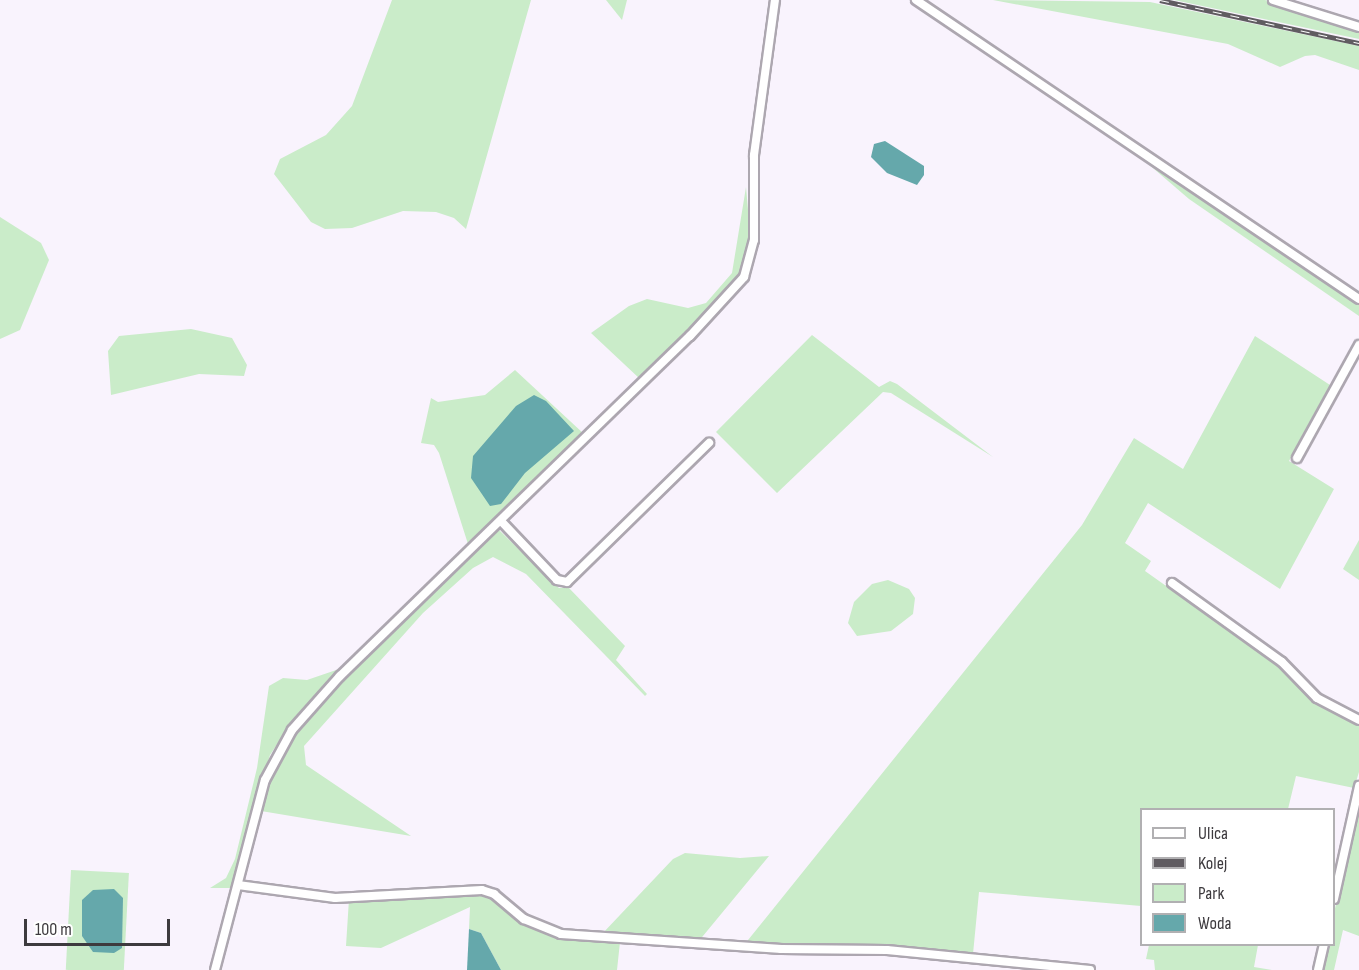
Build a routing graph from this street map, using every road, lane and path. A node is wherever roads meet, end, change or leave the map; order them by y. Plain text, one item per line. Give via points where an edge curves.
1 (775, 0) edge
2 (916, 0) edge
3 (1274, 0) edge
4 (926, 3) edge
5 (1359, 27) edge
6 (1359, 299) edge
7 (1359, 345) edge
8 (709, 443) dead end
9 (1298, 458) dead end
10 (501, 521) junction
11 (1172, 584) dead end
12 (1359, 720) edge
13 (1359, 786) edge
14 (238, 885) junction
15 (1335, 894) edge
16 (1324, 946) edge
17 (215, 970) edge
18 (1090, 970) edge
19 (1318, 970) edge

1 - 10 street via 754,155 754,240 744,277 711,315
2 - 4 street
3 - 5 street
4 - 6 street
7 - 9 street
8 - 10 street via 567,582 557,580
10 - 14 street via 340,676 291,730 265,780
11 - 12 street via 1282,662 1310,693
13 - 15 street
14 - 17 street
14 - 18 street via 334,898 482,890 494,894 524,919 561,934 771,948 897,951
16 - 19 street

